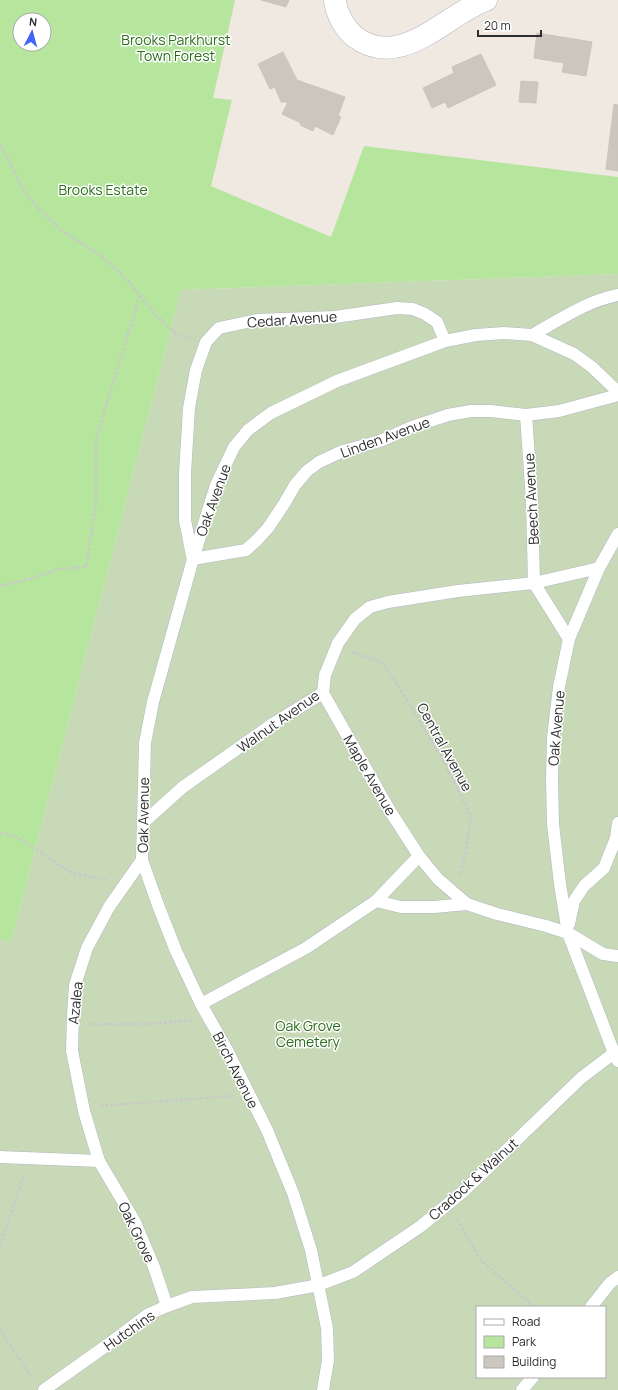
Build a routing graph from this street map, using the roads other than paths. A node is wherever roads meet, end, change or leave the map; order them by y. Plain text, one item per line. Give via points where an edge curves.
1 (335, 0) edge
2 (486, 0) edge
3 (618, 295) edge
4 (532, 335) junction
5 (445, 342) junction
6 (618, 394) edge
7 (526, 415) junction
8 (618, 534) edge
9 (193, 559) junction
10 (599, 568) junction
11 (534, 583) junction
12 (569, 639) junction
13 (323, 692) junction
14 (144, 822) junction
15 (618, 823) edge
16 (419, 856) junction
17 (142, 860) junction
18 (376, 901) junction
19 (463, 901) junction
20 (568, 933) junction
21 (618, 956) edge
22 (201, 1004) junction
23 (616, 1057) edge
24 (0, 1157) edge
25 (99, 1162) junction
26 (618, 1277) edge
27 (319, 1285) junction
28 (167, 1306) junction
29 (592, 1306) edge
30 (532, 1378) edge
31 (40, 1387) edge
32 (323, 1390) edge
33 (522, 1390) edge

1 - 2 street via 344,26 352,35 361,41 383,48 397,47 422,38 464,10
3 - 4 lane via 577,310
4 - 5 lane, Oak Avenue via 476,335
4 - 6 lane, Oak Avenue via 574,354 592,367
5 - 9 lane, Oak Avenue via 337,381 271,413 248,430 234,447 216,485
5 - 9 lane, Cedar Avenue via 437,322 413,309 397,308 335,317 257,320 219,328 206,342 196,370 189,408 185,520
6 - 7 lane, Linden Avenue via 559,411
7 - 9 lane, Linden Avenue via 471,411 448,415 343,451 319,462 307,471 268,528 246,550
7 - 11 lane, Beech Avenue
8 - 10 lane, Oak Avenue
9 - 14 lane, Oak Avenue via 153,702 145,743
10 - 11 lane, Walnut Avenue
10 - 12 lane, Oak Avenue
11 - 12 lane
11 - 13 lane, Walnut Avenue via 434,595 370,607 356,619 338,643 325,675
12 - 20 lane, Oak Avenue via 559,686 553,738 552,780 553,824
13 - 14 lane, Walnut Avenue via 183,787
13 - 16 lane, Maple Avenue via 390,811
14 - 17 lane, Oak Avenue
15 - 20 lane via 616,838 604,868 584,886 574,901
16 - 18 lane
16 - 19 lane, Maple Avenue via 438,879
17 - 22 lane, Birch Avenue via 176,952
17 - 25 lane, Azalea via 109,907 87,948 75,985 72,1051
18 - 19 lane via 401,907 434,907
18 - 22 lane via 306,948
19 - 20 lane via 497,914
20 - 21 lane via 603,954
20 - 23 lane, Oak Avenue
22 - 27 lane, Birch Avenue via 267,1130 293,1193 312,1250
23 - 27 lane, Cradock & Walnut via 581,1078 465,1190 421,1226 353,1272
24 - 25 lane
25 - 28 lane, Oak Grove via 135,1222
26 - 29 lane
27 - 28 lane, Hutchins via 275,1293 192,1297
27 - 32 lane, Birch Avenue via 328,1328 328,1360
28 - 31 lane, Hutchins via 147,1315 110,1343
30 - 33 lane

